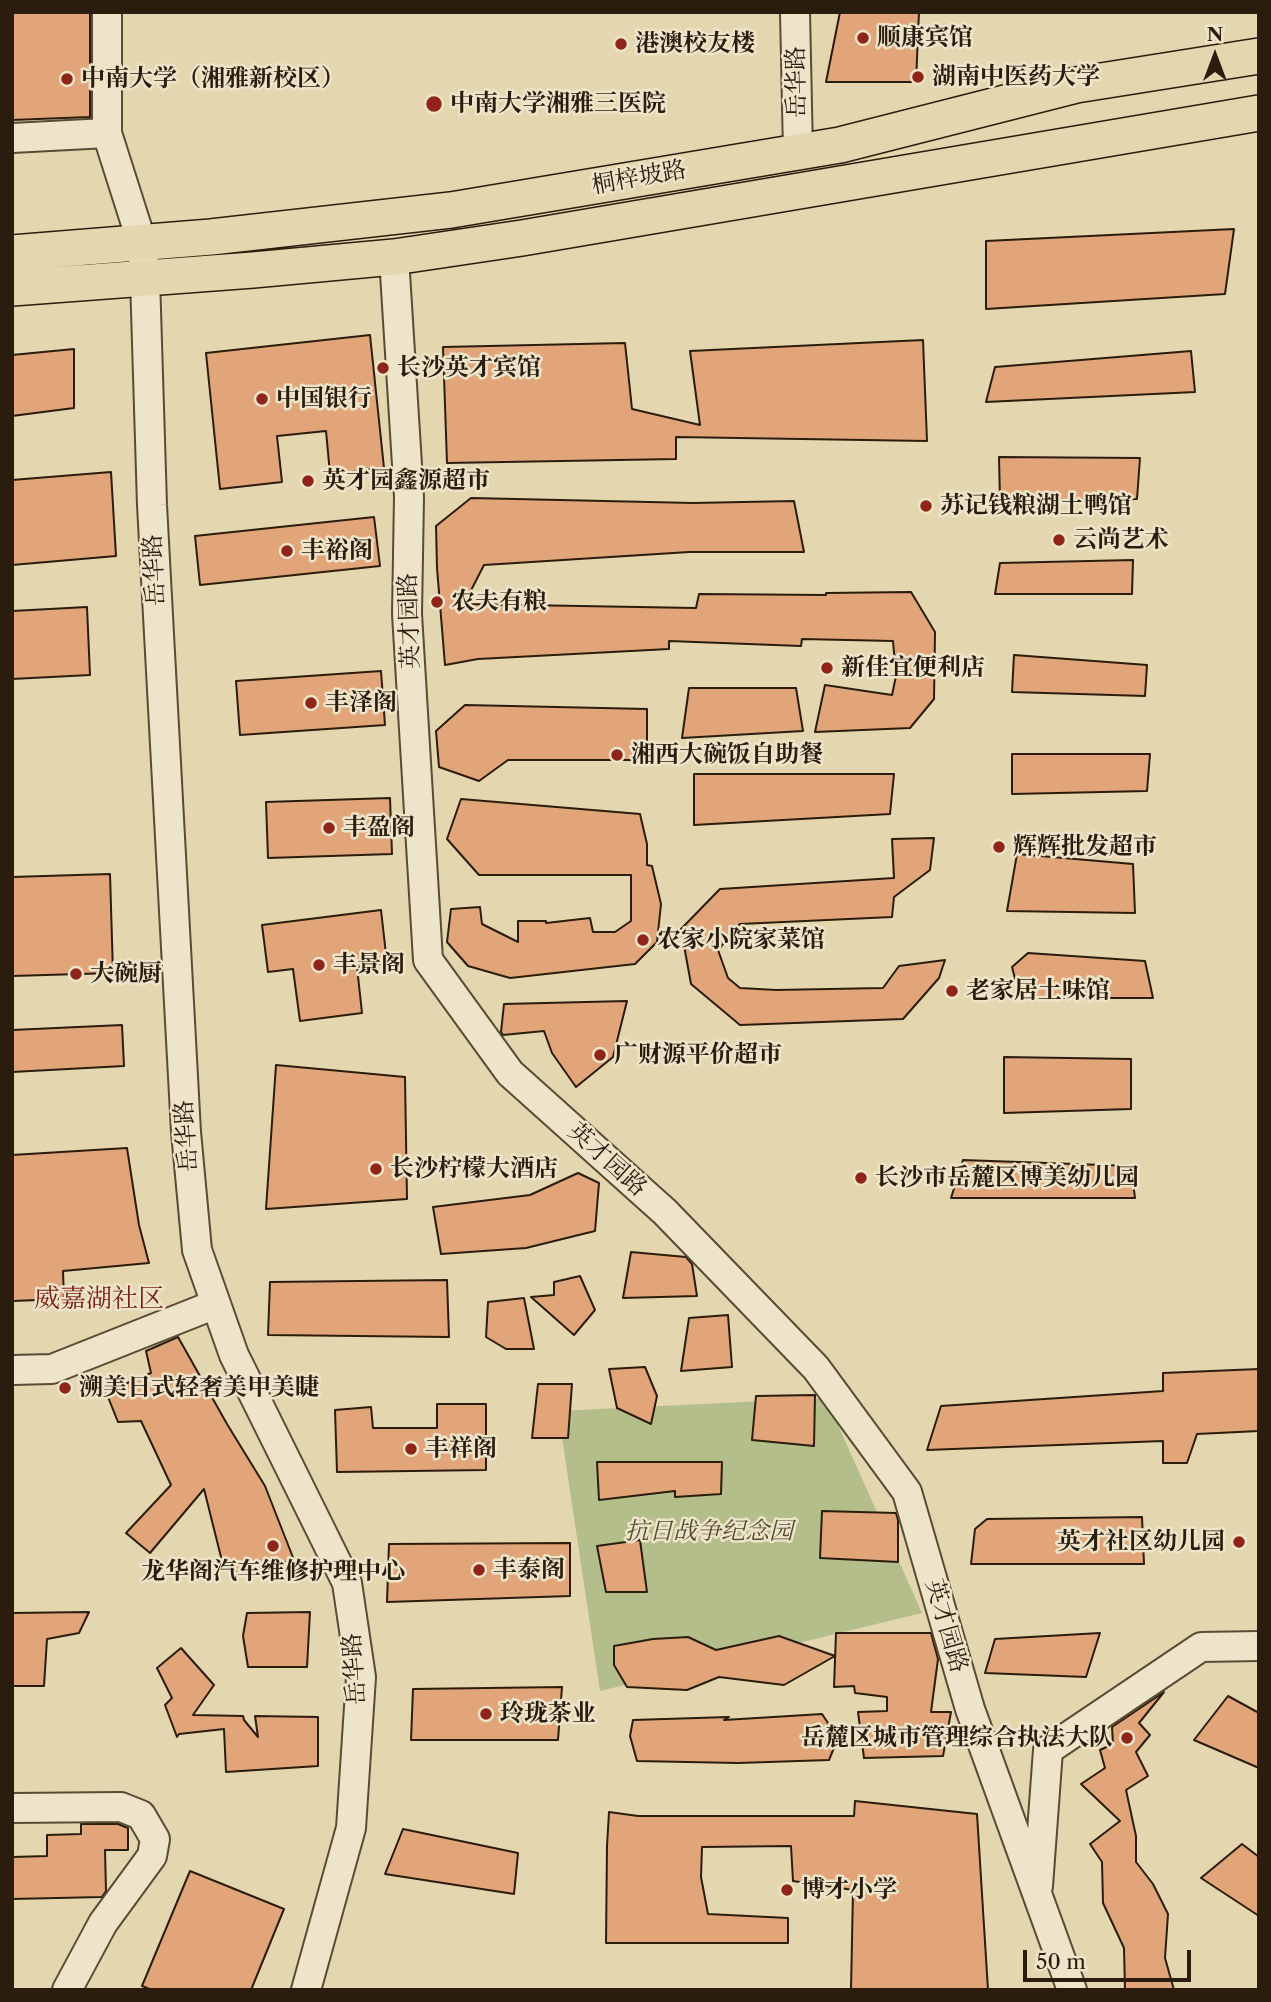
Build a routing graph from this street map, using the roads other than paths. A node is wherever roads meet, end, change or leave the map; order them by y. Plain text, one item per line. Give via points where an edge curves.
1 (107, 12) edge
2 (795, 12) edge
3 (1259, 56) edge
4 (1259, 113) edge
5 (107, 133) junction
6 (12, 138) edge
7 (798, 152) junction
8 (142, 243) junction
9 (12, 253) edge
10 (394, 257) junction
11 (145, 278) junction
12 (12, 288) edge
13 (216, 1304) junction
14 (12, 1370) edge
15 (1259, 1646) edge
16 (12, 1808) edge
17 (1038, 1896) junction
18 (67, 1990) edge
19 (306, 1990) edge
20 (1072, 1990) edge

1 - 5 street, 岳华路
2 - 7 street, 岳华路
3 - 7 main road, 桐梓坡路 via 1076,85
4 - 10 main road, 桐梓坡路
5 - 6 street
5 - 8 street, 岳华路
7 - 8 main road, 桐梓坡路 via 451,210
8 - 9 main road, 桐梓坡路
8 - 11 street, 岳华路
10 - 11 main road, 桐梓坡路
10 - 17 street, 英才园路 via 409,497 407,614 428,960 510,1073 665,1212 816,1368 907,1492 970,1709
11 - 12 main road, 桐梓坡路
11 - 13 street, 岳华路 via 152,505 186,1132 197,1250
13 - 14 street via 52,1369
13 - 19 street, 岳华路 via 234,1355 346,1583 361,1677 351,1828
15 - 17 street via 1201,1647 1048,1750
16 - 18 street via 121,1807 141,1815 155,1839 152,1856 103,1923
17 - 20 street, 英才园路

